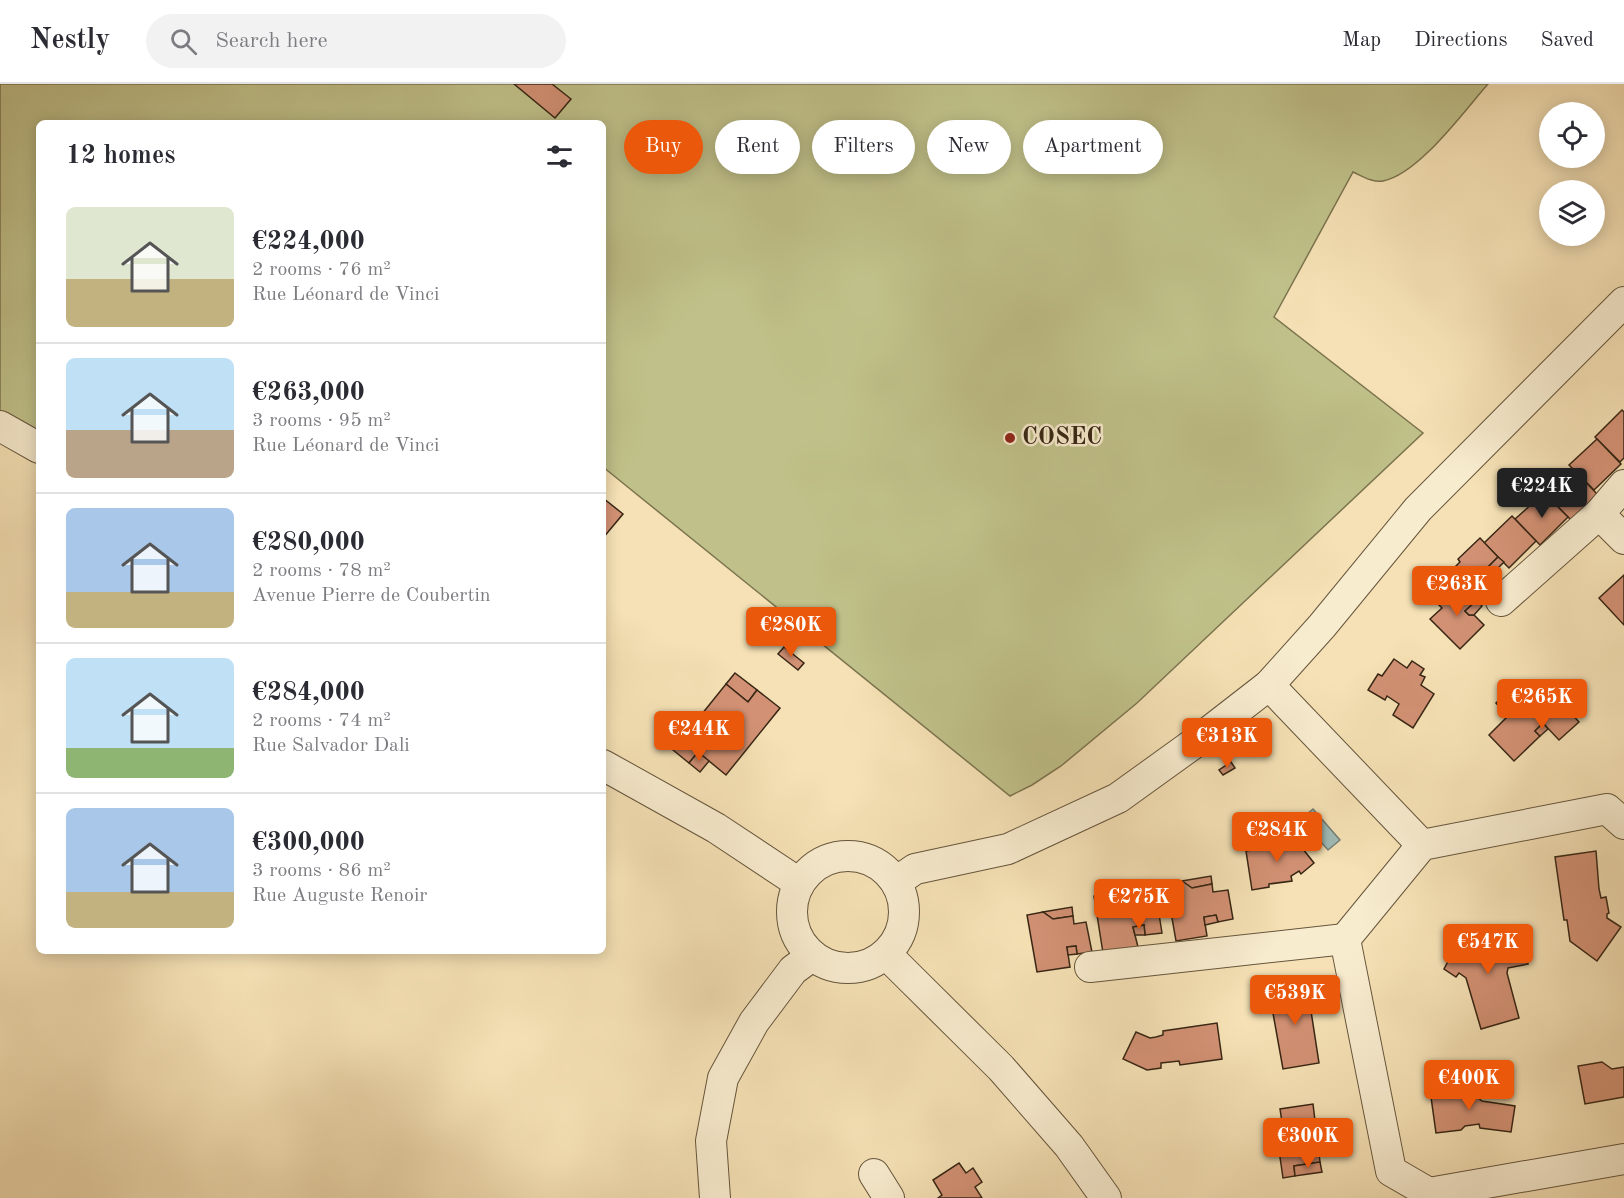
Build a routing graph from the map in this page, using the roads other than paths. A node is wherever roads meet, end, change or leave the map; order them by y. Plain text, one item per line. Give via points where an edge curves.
1 (1624, 302) edge
2 (0, 426) edge
3 (36, 446) edge
4 (1624, 485) edge
5 (1599, 514) junction
6 (1624, 539) edge
7 (1501, 601) dead end
8 (1269, 685) junction
9 (606, 767) edge
10 (1624, 824) edge
11 (1422, 845) junction
12 (896, 882) junction
13 (799, 883) junction
14 (1345, 939) junction
15 (886, 954) junction
16 (812, 956) junction
17 (1090, 967) dead end
18 (1624, 1159) edge
19 (1392, 1184) edge
20 (715, 1198) edge
21 (1106, 1198) edge

1 - 8 street via 1418,509
2 - 3 street
4 - 5 street
5 - 6 street
5 - 7 street
8 - 11 street
8 - 12 street via 1118,798 1008,849 915,869
9 - 13 street via 716,828
10 - 11 street via 1607,809
11 - 14 street
12 - 13 street via 883,868 847,855 828,859
12 - 15 street via 903,900 903,920 898,938
13 - 16 street via 792,902 792,922 799,941
14 - 17 street
14 - 19 street
15 - 16 street via 850,969 830,966
15 - 21 street via 1001,1068 1069,1146
16 - 20 street via 793,970 754,1022 723,1078 711,1141
18 - 19 street via 1429,1193

